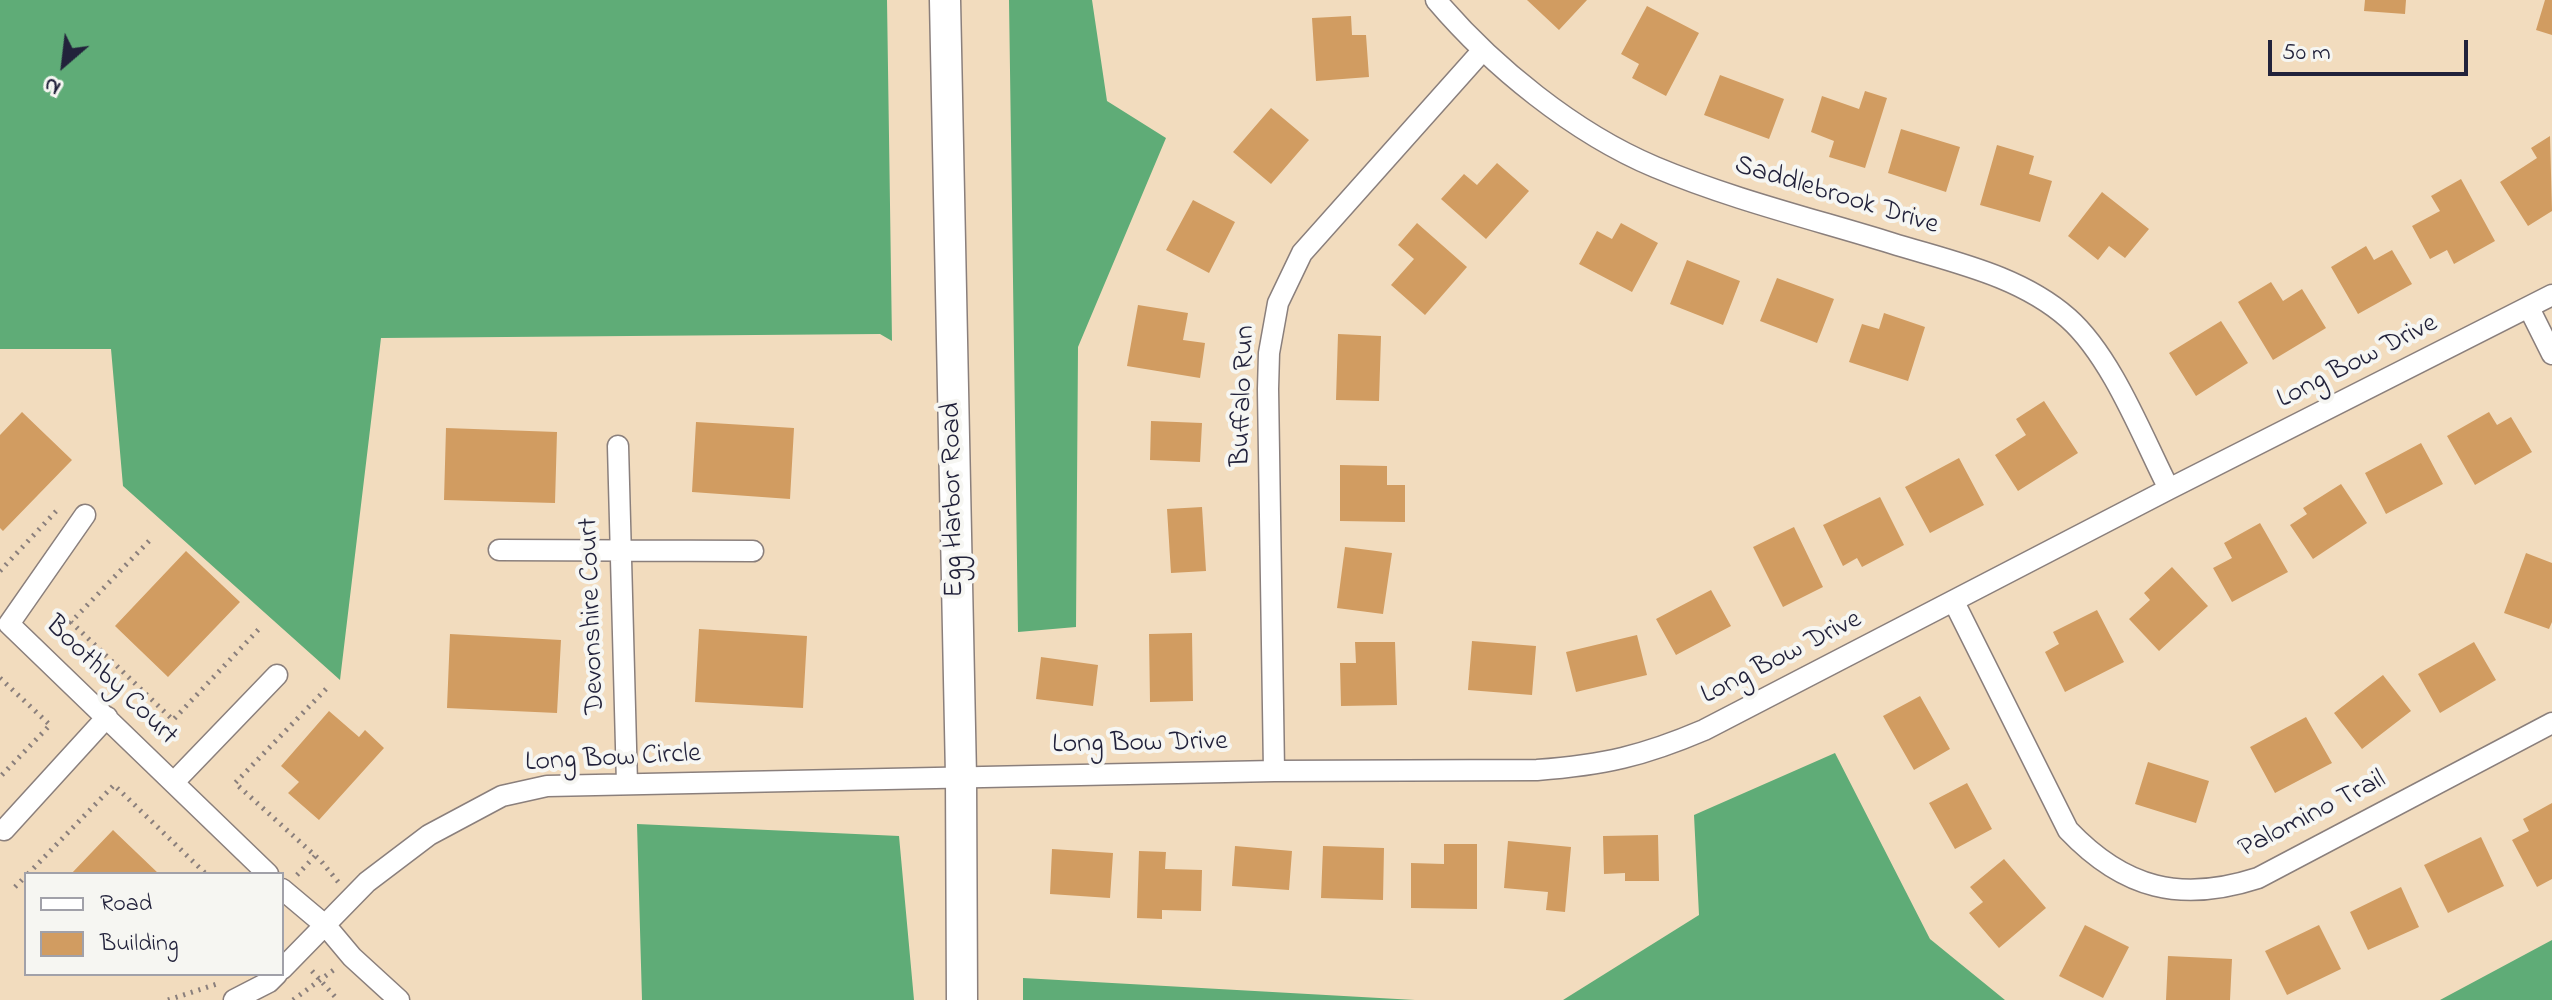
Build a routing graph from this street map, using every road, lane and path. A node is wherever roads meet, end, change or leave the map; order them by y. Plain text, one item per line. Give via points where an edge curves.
1 (945, 0) edge
2 (1436, 0) edge
3 (1483, 50) junction
4 (2552, 295) edge
5 (2529, 308) junction
6 (2552, 354) edge
7 (618, 446) dead end
8 (2169, 489) junction
9 (62, 504) dead end
10 (85, 515) dead end
11 (149, 541) dead end
12 (499, 550) dead end
13 (620, 551) junction
14 (753, 551) dead end
15 (0, 571) edge
16 (1954, 602) junction
17 (259, 629) dead end
18 (277, 675) dead end
19 (0, 678) edge
20 (326, 689) dead end
21 (107, 717) junction
22 (2552, 723) edge
23 (1274, 771) junction
24 (961, 776) junction
25 (0, 777) edge
26 (174, 782) junction
27 (627, 784) junction
28 (4, 830) dead end
29 (30, 872) edge
30 (204, 872) edge
31 (266, 872) edge
32 (24, 878) edge
33 (15, 887) dead end
34 (284, 891) edge
35 (352, 899) junction
36 (326, 926) junction
37 (352, 957) junction
38 (284, 967) edge
39 (275, 976) edge
40 (226, 980) dead end
41 (168, 1000) edge
42 (234, 1000) edge
43 (293, 1000) edge
44 (399, 1000) edge
45 (962, 1000) edge

1 - 24 main road, Egg Harbor Road
2 - 3 street, Saddlebrook Drive
3 - 8 street, Saddlebrook Drive via 1561,113 1655,167 1993,274 2046,302 2068,318 2106,365
3 - 23 street, Buffalo Run via 1302,253 1278,303 1268,389
4 - 5 street, Long Bow Drive
5 - 6 street
5 - 8 street, Long Bow Drive
7 - 13 street, Devonshire Court
8 - 16 street, Long Bow Drive
9 - 15 path
10 - 21 street, Boothby Court via 9,624
11 - 17 path via 71,622 173,720
12 - 13 street
13 - 14 street
13 - 27 street, Devonshire Court
16 - 22 street, Palomino Trail via 2068,830 2113,869 2166,888 2196,891 2258,878
16 - 23 street, Long Bow Drive via 1704,730 1641,756 1537,770
18 - 26 street
19 - 25 path via 50,725
20 - 35 path via 235,783 321,861
21 - 26 street, Boothby Court
21 - 28 street
23 - 24 street, Long Bow Drive
24 - 27 street, Long Bow Circle
24 - 45 main road, Egg Harbor Road
26 - 31 street, Boothby Court
27 - 35 street, Long Bow Circle via 547,786 502,796 429,835
29 - 30 path via 114,785
32 - 33 path
34 - 36 street
35 - 36 street, Long Bow Circle
36 - 37 street
36 - 38 street, Long Bow Circle
37 - 43 path
37 - 44 street
39 - 42 street
40 - 41 path

